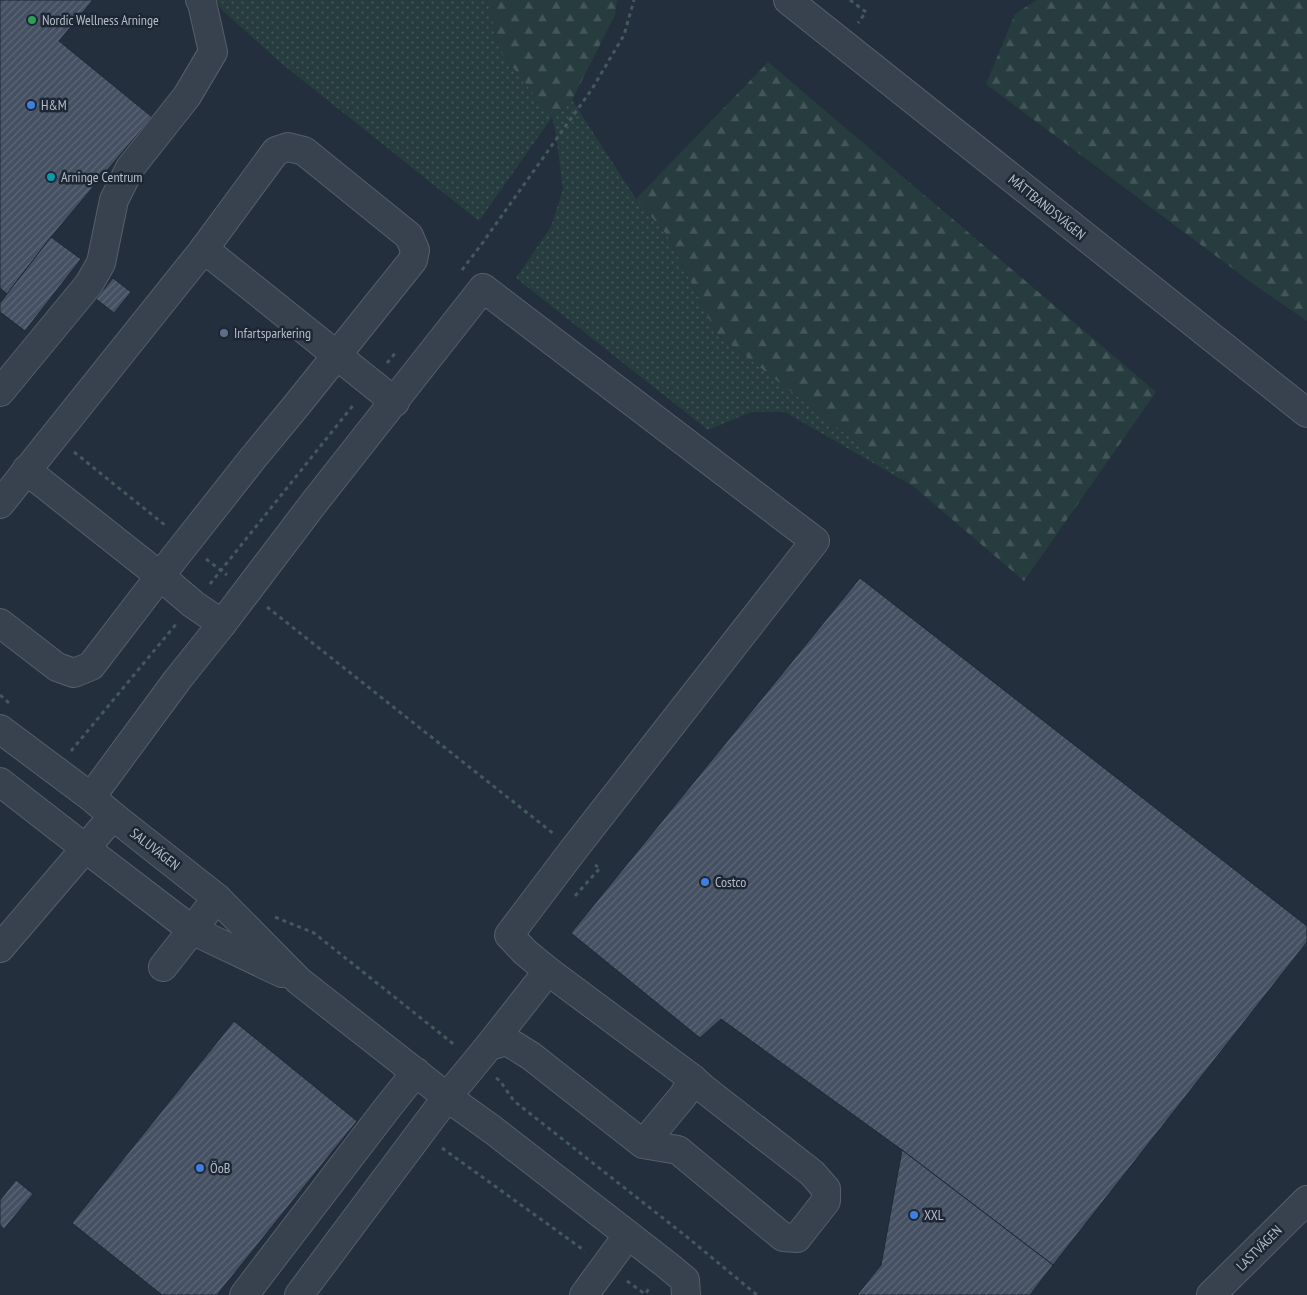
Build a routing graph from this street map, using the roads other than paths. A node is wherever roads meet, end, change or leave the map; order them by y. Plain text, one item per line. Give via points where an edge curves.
1 (200, 0) edge
2 (788, 0) edge
3 (204, 249) junction
4 (337, 356) junction
5 (5, 377) edge
6 (395, 402) junction
7 (1307, 413) edge
8 (26, 470) junction
9 (0, 504) edge
10 (160, 576) junction
11 (0, 623) edge
12 (222, 624) junction
13 (0, 729) edge
14 (0, 782) edge
15 (91, 797) junction
16 (113, 816) junction
17 (85, 848) junction
18 (217, 898) junction
19 (192, 930) junction
20 (0, 948) edge
21 (163, 967) dead end
22 (548, 971) junction
23 (299, 981) junction
24 (489, 1046) junction
25 (416, 1072) junction
26 (693, 1079) junction
27 (447, 1097) junction
28 (643, 1144) junction
29 (1307, 1200) edge
30 (628, 1235) junction
31 (244, 1295) edge
32 (299, 1295) edge
33 (584, 1295) edge
34 (686, 1295) edge
35 (1211, 1295) edge

1 - 5 street via 213,52 187,96 130,168 114,200 101,264 89,284
2 - 7 street, MÅTTBANDSVÄGEN
3 - 4 street
3 - 4 street via 276,151 288,147 304,151 409,236 415,250 413,260
3 - 8 street
4 - 6 street
4 - 10 street
6 - 12 street
6 - 22 street via 483,288 815,542 509,935
8 - 9 street
8 - 10 street
10 - 11 street via 91,666 74,673 57,667
10 - 12 street
12 - 15 street
13 - 15 street, SALUVÄGEN
14 - 17 street, SALUVÄGEN
15 - 16 street, SALUVÄGEN
16 - 17 street
16 - 18 street, SALUVÄGEN
17 - 19 street, SALUVÄGEN
17 - 20 street
18 - 19 street
18 - 23 street, SALUVÄGEN
19 - 21 street
19 - 23 street, SALUVÄGEN
22 - 24 street
22 - 26 street
23 - 25 street, SALUVÄGEN
24 - 27 street
24 - 28 street via 507,1041 531,1056
25 - 27 street, SALUVÄGEN
25 - 31 street
26 - 28 street
26 - 28 street via 812,1173 826,1189 826,1201 797,1238 783,1237 678,1150
27 - 30 street, SALUVÄGEN
27 - 32 street
29 - 35 street, LASTVÄGEN
30 - 33 street
30 - 34 street, SALUVÄGEN via 685,1280

